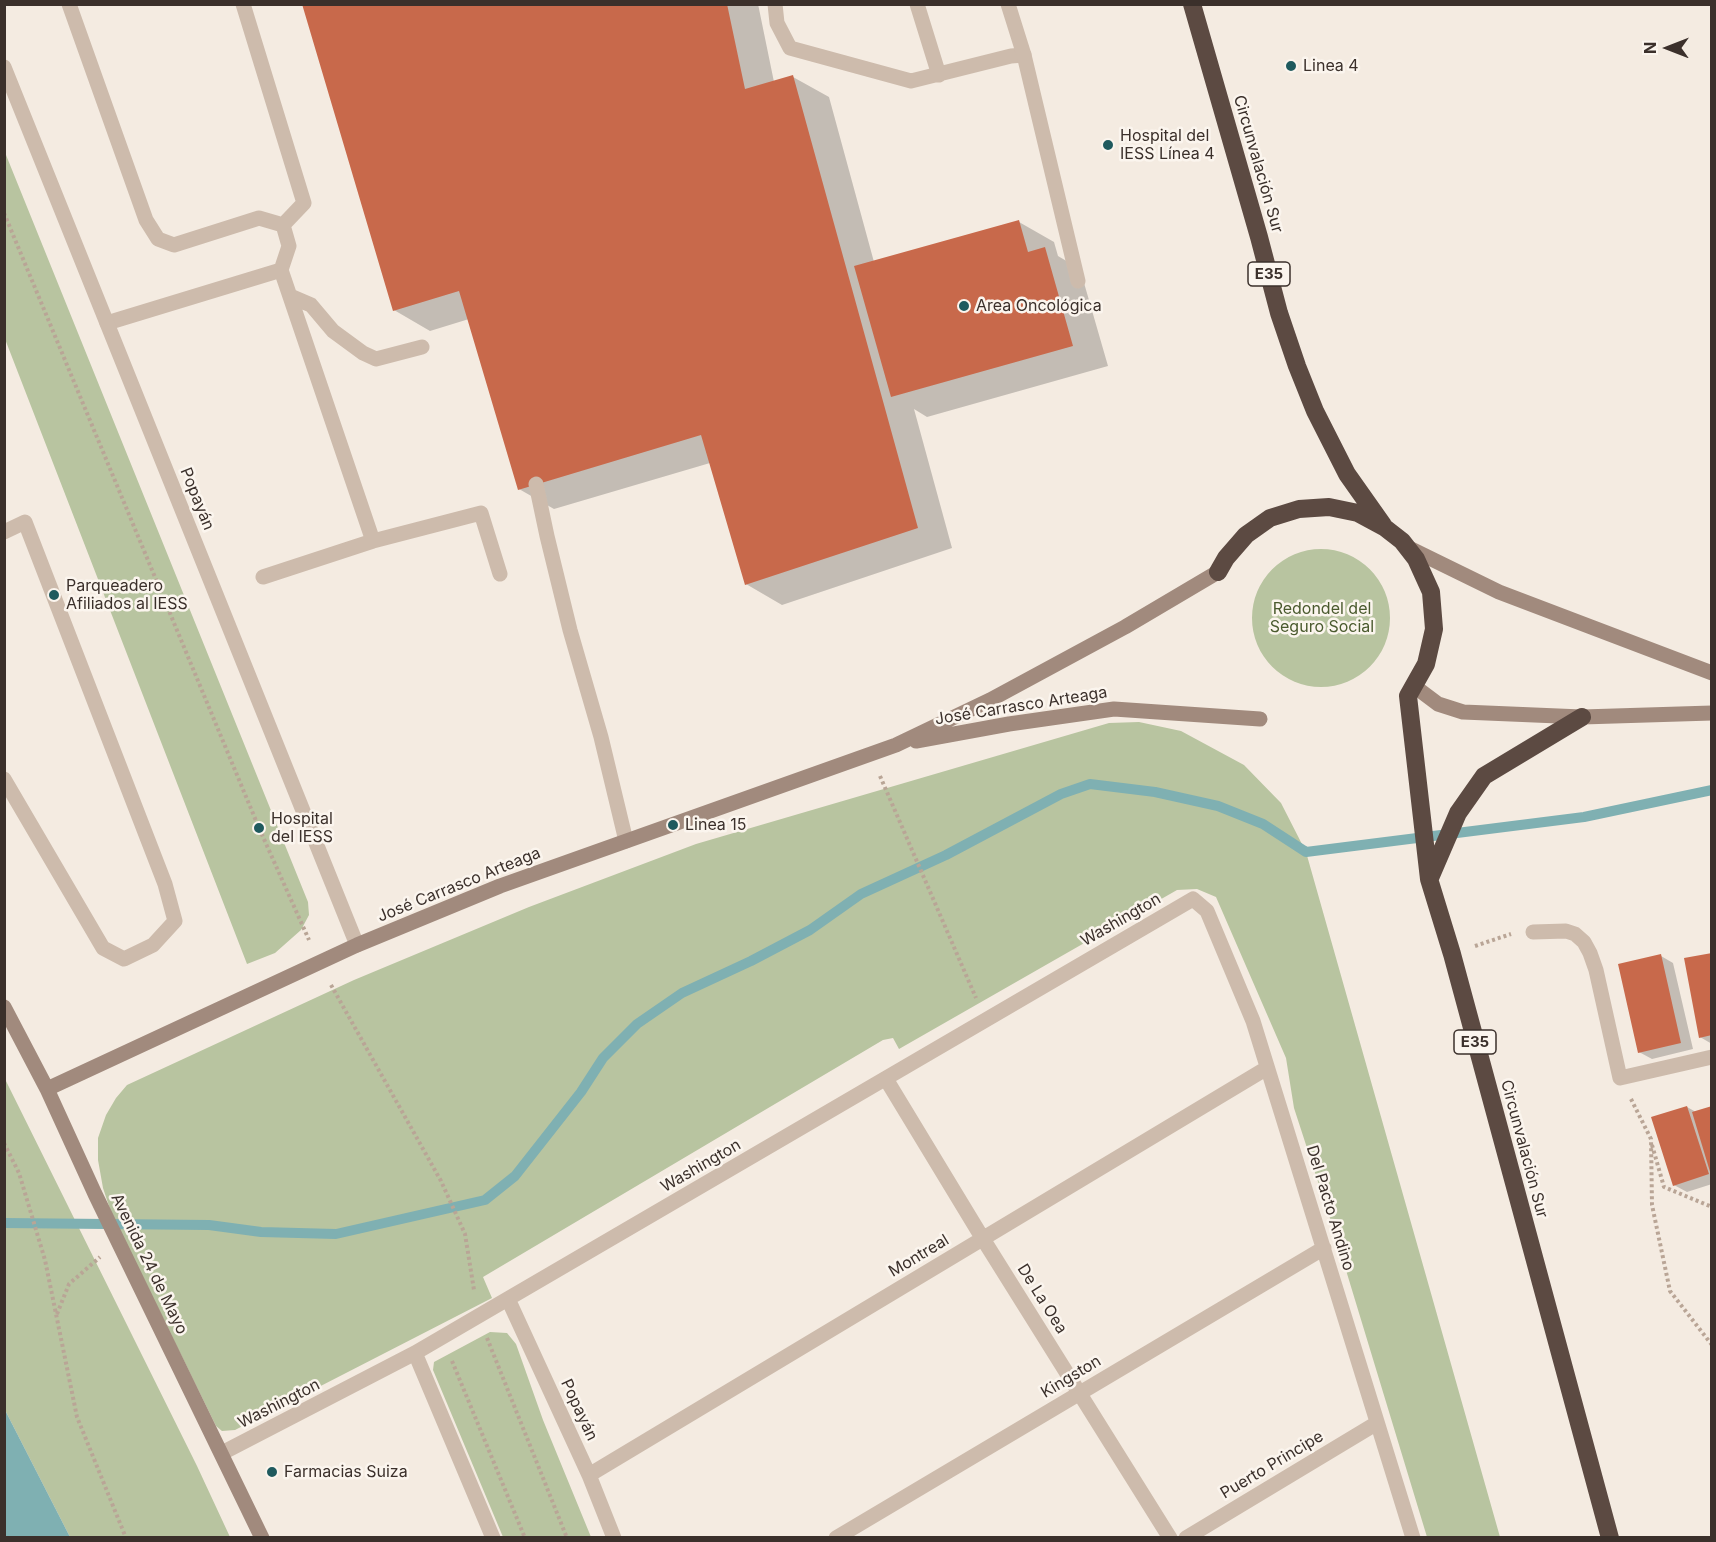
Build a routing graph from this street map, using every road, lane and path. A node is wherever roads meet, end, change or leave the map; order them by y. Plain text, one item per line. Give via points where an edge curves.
1 (69, 4) edge
2 (243, 4) edge
3 (775, 4) edge
4 (917, 4) edge
5 (1008, 4) edge
6 (1192, 4) edge
7 (1024, 55) junction
8 (4, 67) edge
9 (939, 75) junction
10 (4, 213) edge
11 (284, 225) junction
12 (281, 270) junction
13 (1078, 281) dead end
14 (290, 296) junction
15 (107, 323) junction
16 (422, 347) dead end
17 (536, 484) dead end
18 (1384, 527) junction
19 (4, 532) edge
20 (373, 541) junction
21 (1406, 546) junction
22 (1218, 572) joint
23 (500, 574) dead end
24 (262, 577) dead end
25 (1712, 673) edge
26 (1411, 691) junction
27 (1712, 713) edge
28 (1582, 717) junction
29 (1260, 720) dead end
30 (896, 745) junction
31 (870, 754) junction
32 (4, 779) edge
33 (626, 841) junction
34 (1429, 879) junction
35 (1193, 899) joint
36 (1533, 932) joint
37 (357, 945) junction
38 (1452, 954) junction
39 (319, 963) junction
40 (4, 1007) edge
41 (986, 1020) junction
42 (1712, 1057) edge
43 (1267, 1068) junction
44 (1620, 1078) junction
45 (886, 1079) junction
46 (47, 1089) junction
47 (1651, 1139) junction
48 (4, 1143) edge
49 (1712, 1207) edge
50 (983, 1239) junction
51 (119, 1242) junction
52 (1324, 1248) junction
53 (508, 1299) junction
54 (57, 1315) junction
55 (478, 1316) junction
56 (442, 1338) junction
57 (1712, 1345) edge
58 (415, 1353) junction
59 (1081, 1392) junction
60 (1377, 1423) junction
61 (222, 1453) junction
62 (589, 1475) junction
63 (126, 1538) edge
64 (262, 1538) edge
65 (493, 1538) edge
66 (525, 1538) edge
67 (567, 1538) edge
68 (614, 1538) edge
69 (836, 1538) edge
70 (1170, 1538) edge
71 (1186, 1538) edge
72 (1413, 1538) edge
73 (1610, 1538) edge

1 - 11 street via 146,220 158,239 174,245 259,218
2 - 11 street via 304,203
3 - 9 street via 777,23 790,48 911,81
4 - 9 street
5 - 7 street
6 - 18 highway, Circunvalación Sur / E35 via 1297,366 1347,474
7 - 9 street
7 - 13 street
8 - 15 street, Popayán
10 - 39 path via 259,828
11 - 12 street via 289,246
12 - 14 street
12 - 15 street
14 - 16 street via 311,304 333,330 376,359
14 - 20 street
15 - 37 street, Popayán
17 - 33 street
18 - 21 highway, E35
18 - 22 highway, E35 via 1358,513 1329,507 1299,509 1270,518 1246,535
19 - 32 street via 25,522 165,884 175,921 153,945 124,959 103,948
20 - 23 street via 481,513
20 - 24 street
21 - 25 main road via 1499,592
21 - 26 highway, E35 via 1431,592 1434,629 1426,664
22 - 30 main road, José Carrasco Arteaga via 990,700
26 - 28 main road via 1463,712
26 - 34 highway, Circunvalación Sur / E35
27 - 28 main road
28 - 34 highway via 1484,776 1458,813
29 - 30 main road, José Carrasco Arteaga via 1114,709
30 - 31 main road, José Carrasco Arteaga
31 - 33 main road, José Carrasco Arteaga
31 - 41 path
33 - 37 main road, José Carrasco Arteaga via 500,886
34 - 38 highway, Circunvalación Sur / E35
35 - 41 street, Washington
35 - 43 street, Del Pacto Andino via 1207,911 1253,1021
36 - 38 path via 1513,933
36 - 44 street via 1566,931 1584,942
37 - 39 main road, José Carrasco Arteaga
38 - 73 highway, Circunvalación Sur / E35
39 - 46 main road, José Carrasco Arteaga
39 - 55 path via 441,1181 465,1234
40 - 46 main road, Avenida 24 de Mayo
41 - 45 street, Washington
42 - 44 street
43 - 50 street, Montreal
43 - 52 street, Del Pacto Andino
44 - 47 path
45 - 50 street, De La Oea
45 - 53 street, Washington
46 - 51 main road, Avenida 24 de Mayo
47 - 49 path via 1664,1188
47 - 57 path via 1652,1205 1671,1291
48 - 54 path via 19,1173
50 - 59 street, De La Oea
50 - 62 street, Montreal
51 - 54 path via 69,1284
51 - 61 main road, Avenida 24 de Mayo
52 - 59 street, Kingston
52 - 60 street, Del Pacto Andino
53 - 55 street, Washington
53 - 62 street, Popayán
54 - 63 path via 77,1417
55 - 56 street, Washington
55 - 67 path
56 - 58 street, Washington
56 - 66 path
58 - 61 street, Washington
58 - 65 street
59 - 69 street, Kingston
59 - 70 street, De La Oea
60 - 71 street, Puerto Principe
60 - 72 street, Del Pacto Andino
61 - 64 main road, Avenida 24 de Mayo
62 - 68 street, Popayán

